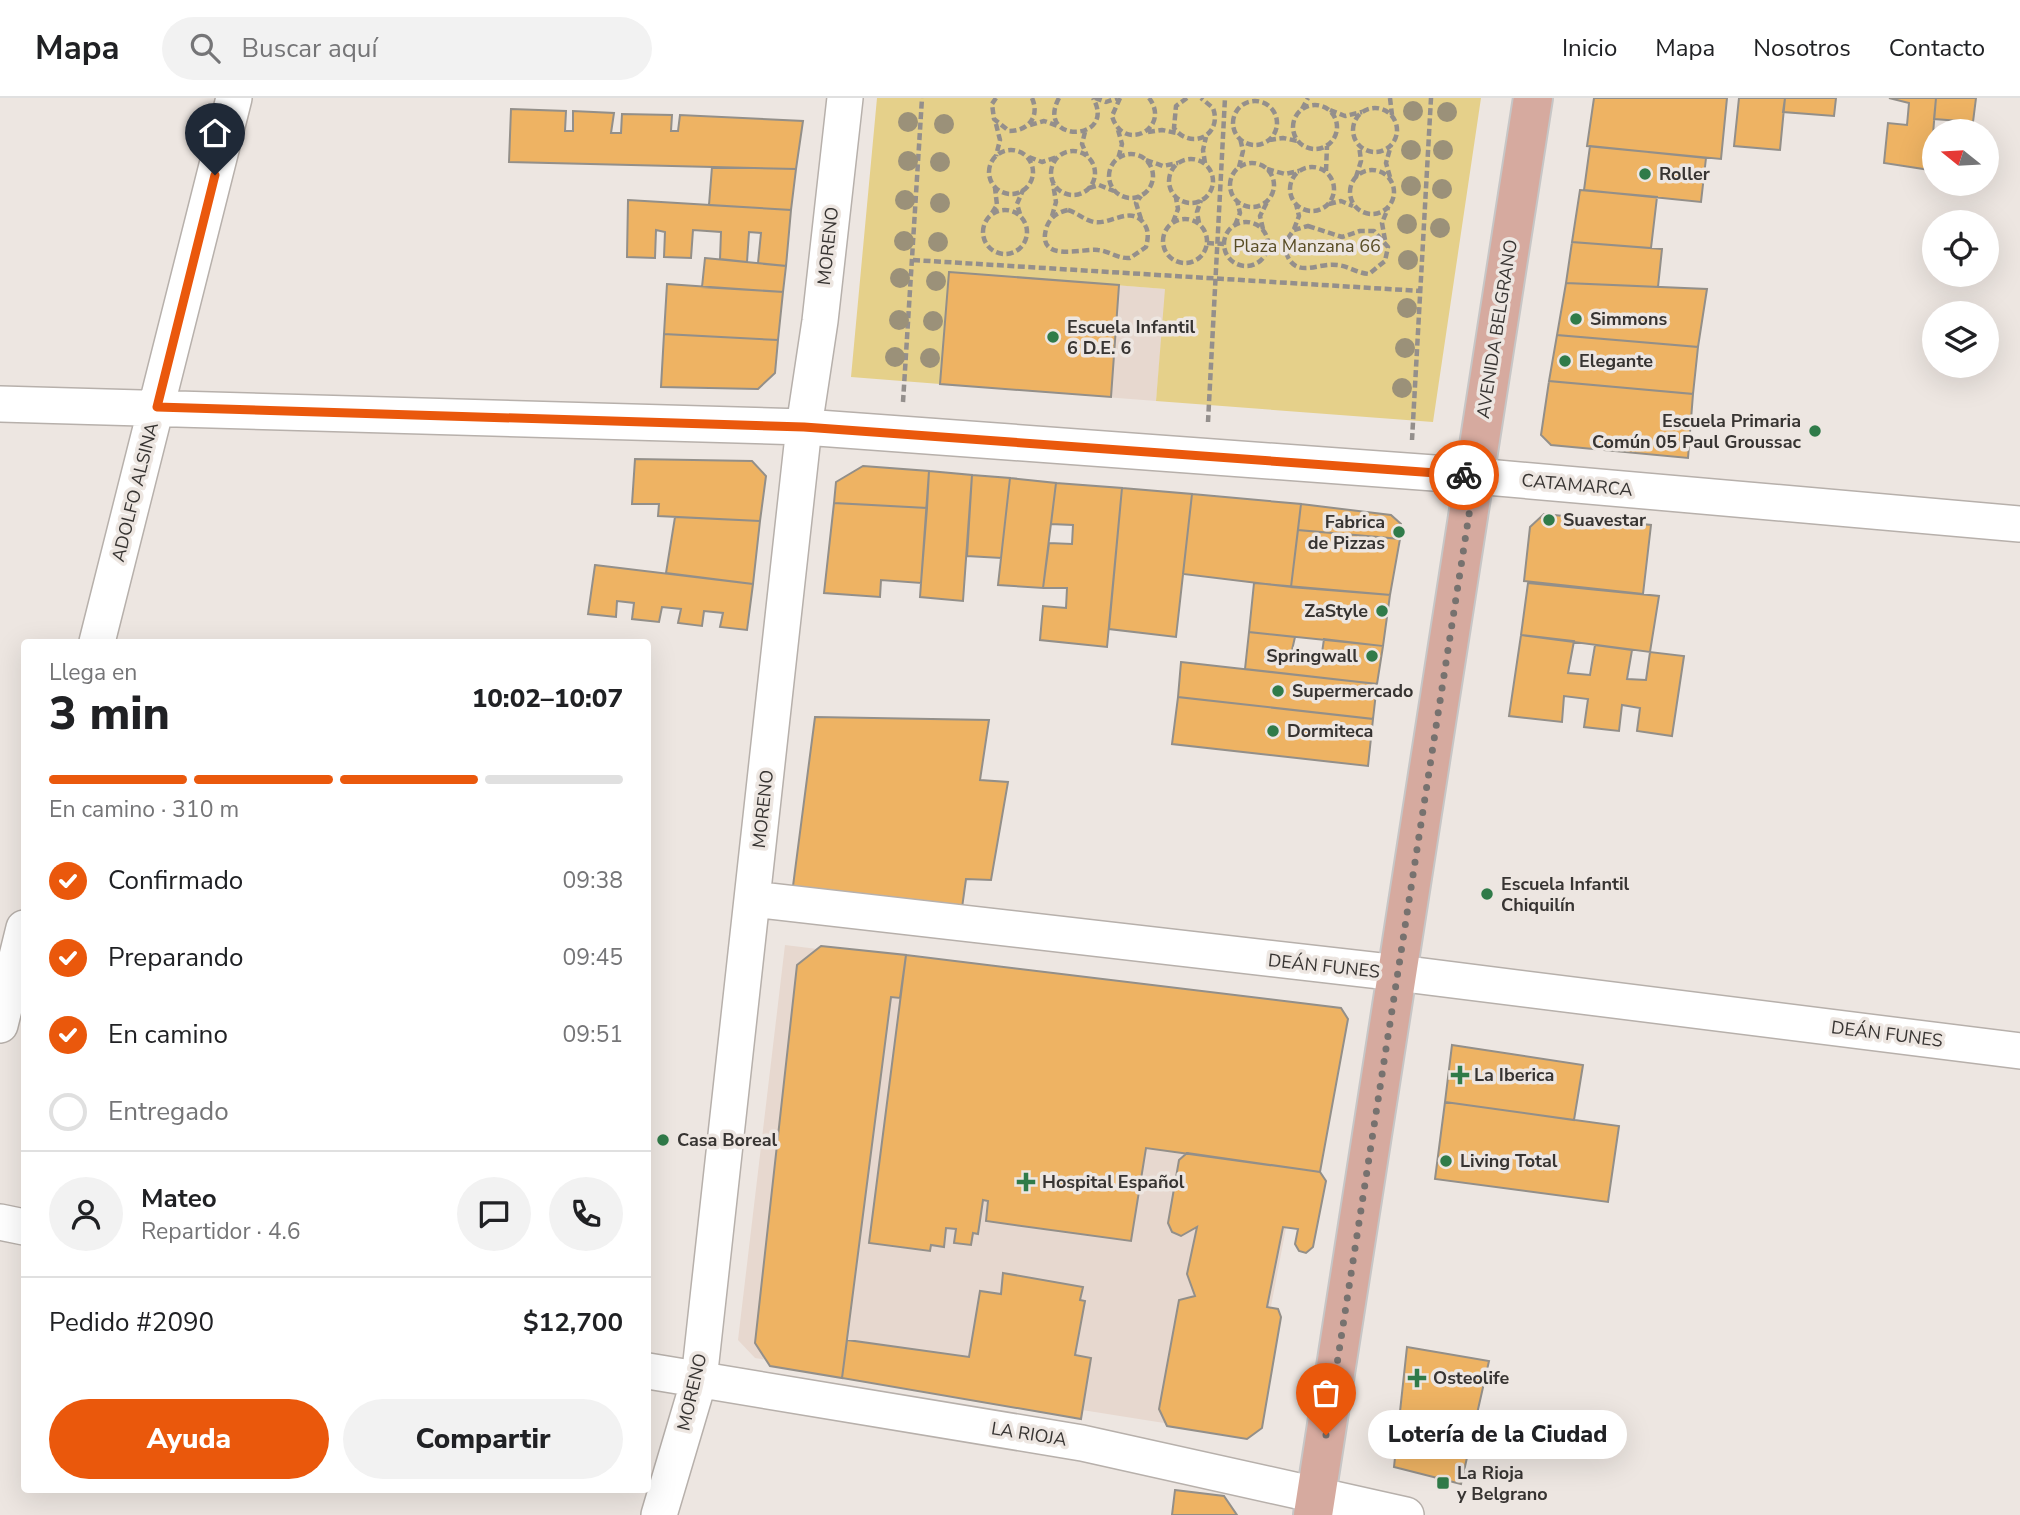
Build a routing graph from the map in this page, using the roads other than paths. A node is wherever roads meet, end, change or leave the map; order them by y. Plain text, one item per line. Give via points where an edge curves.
1 (234, 98) edge
2 (845, 98) edge
3 (1533, 98) edge
4 (0, 404) edge
5 (157, 407) junction
6 (804, 427) junction
7 (1475, 476) junction
8 (2020, 524) edge
9 (98, 639) edge
10 (753, 900) junction
11 (21, 940) edge
12 (1398, 973) junction
13 (0, 1025) edge
14 (2020, 1051) edge
15 (0, 1222) edge
16 (21, 1226) edge
17 (651, 1372) edge
18 (699, 1380) junction
19 (1315, 1504) edge
20 (659, 1515) edge
21 (1406, 1515) edge

1 - 5 street, ADOLFO ALSINA
2 - 6 street, MORENO
3 - 7 main road, AVENIDA BELGRANO
4 - 5 street, CATAMARCA
5 - 6 street, CATAMARCA
5 - 9 street, ADOLFO ALSINA
6 - 7 street, CATAMARCA
6 - 10 street, MORENO
7 - 8 street, CATAMARCA
7 - 12 main road, AVENIDA BELGRANO
10 - 12 street, DEÁN FUNES
10 - 18 street, MORENO
11 - 13 street
12 - 14 street, DEÁN FUNES
12 - 19 main road, AVENIDA BELGRANO
15 - 16 street
17 - 18 street, LA RIOJA
18 - 19 street, LA RIOJA via 1082,1443
18 - 20 street, MORENO
19 - 21 street, LA RIOJA

